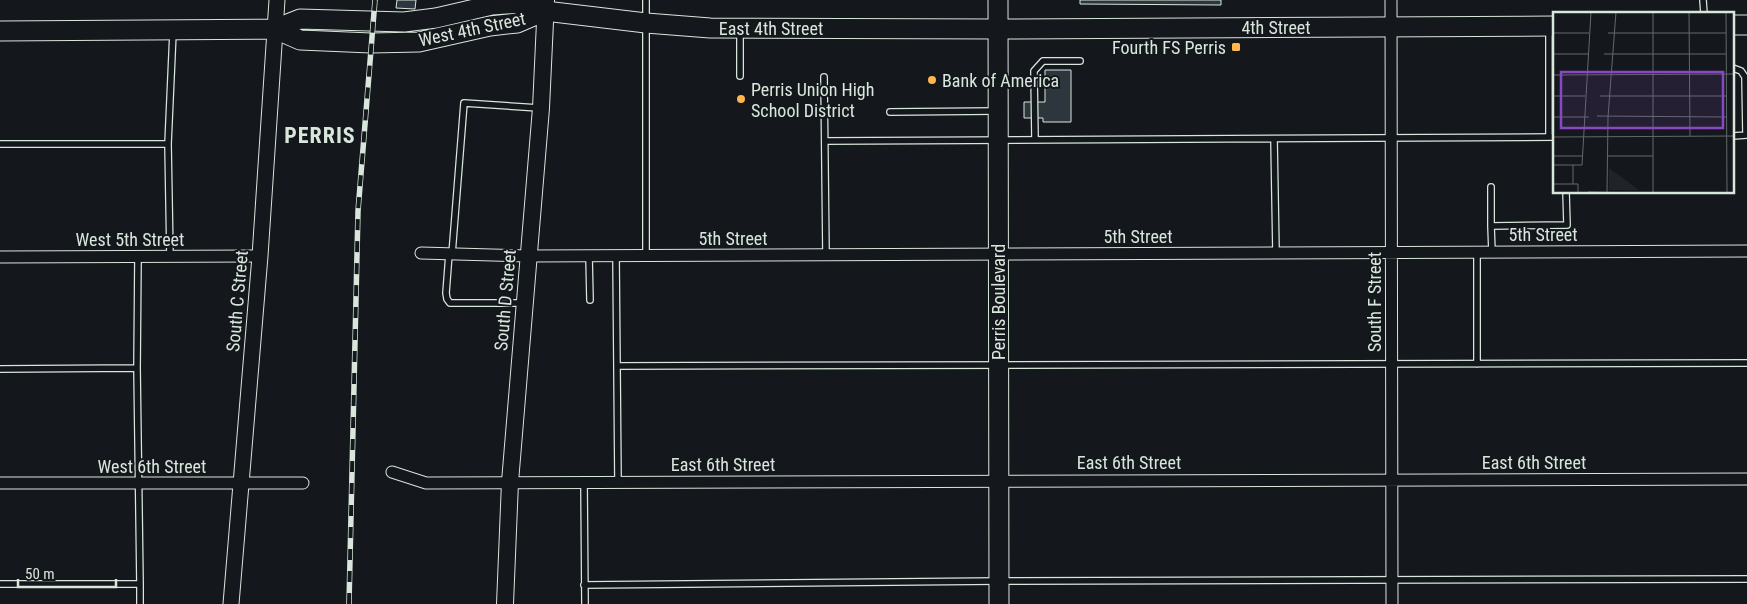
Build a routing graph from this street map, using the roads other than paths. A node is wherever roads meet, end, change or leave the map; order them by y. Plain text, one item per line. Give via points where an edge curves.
1 (277, 0) edge
2 (646, 0) edge
3 (998, 0) edge
4 (1391, 0) edge
5 (546, 5) edge
6 (646, 23) junction
7 (1734, 25) edge
8 (1747, 25) edge
9 (1391, 26) junction
10 (1552, 26) edge
11 (740, 28) junction
12 (275, 29) junction
13 (998, 29) junction
14 (173, 30) junction
15 (0, 32) edge
16 (1080, 61) dead end
17 (1734, 68) edge
18 (740, 76) dead end
19 (824, 77) dead end
20 (541, 108) junction
21 (998, 111) junction
22 (890, 112) dead end
23 (1552, 125) edge
24 (1746, 136) edge
25 (1552, 137) edge
26 (1391, 138) junction
27 (1274, 139) junction
28 (998, 140) junction
29 (1035, 140) junction
30 (825, 141) junction
31 (0, 144) edge
32 (168, 144) junction
33 (1491, 187) dead end
34 (1566, 194) edge
35 (1491, 226) junction
36 (1747, 251) edge
37 (1476, 252) junction
38 (1492, 252) junction
39 (420, 253) dead end
40 (1276, 253) junction
41 (1391, 253) junction
42 (450, 254) junction
43 (998, 254) junction
44 (826, 255) junction
45 (260, 256) junction
46 (529, 256) junction
47 (589, 256) junction
48 (616, 256) junction
49 (646, 256) junction
50 (0, 257) edge
51 (138, 257) junction
52 (170, 257) junction
53 (590, 300) dead end
54 (525, 303) junction
55 (1747, 363) edge
56 (1391, 364) junction
57 (1477, 364) junction
58 (998, 365) junction
59 (617, 366) junction
60 (137, 368) junction
61 (0, 369) edge
62 (392, 472) dead end
63 (1391, 479) junction
64 (1747, 479) edge
65 (998, 480) junction
66 (510, 482) junction
67 (584, 482) junction
68 (618, 482) junction
69 (139, 483) junction
70 (240, 483) junction
71 (303, 483) dead end
72 (0, 484) edge
73 (1747, 579) edge
74 (1392, 580) junction
75 (999, 581) junction
76 (0, 584) edge
77 (140, 584) junction
78 (584, 585) junction
79 (140, 604) edge
80 (231, 604) edge
81 (505, 604) edge
82 (585, 604) edge
83 (999, 604) edge
84 (1392, 604) edge

1 - 12 street, South C Street
2 - 6 lane
3 - 13 main road, Perris Boulevard
4 - 9 street, South F Street
5 - 6 main road, East 4th Street
5 - 12 main road, West 4th Street via 492,5 404,22 300,19
5 - 12 main road, West 4th Street via 517,23 419,42 371,44 300,40
5 - 20 main road, South D Street
6 - 11 main road, East 4th Street
6 - 49 lane
7 - 8 main road
9 - 10 main road, 4th Street
9 - 13 main road, 4th Street
9 - 26 street, South F Street
10 - 23 lane
11 - 13 main road, East 4th Street
11 - 18 lane
12 - 14 main road, West 4th Street
12 - 45 street, South C Street
13 - 21 main road, Perris Boulevard
14 - 15 main road, West 4th Street
14 - 32 lane
16 - 29 lane via 1043,61 1034,71
17 - 24 lane via 1745,77
19 - 30 lane
20 - 42 lane via 464,103
20 - 46 main road, South D Street
21 - 22 lane
21 - 28 main road, Perris Boulevard
23 - 25 lane
25 - 26 lane
26 - 27 lane
26 - 41 street, South F Street
27 - 29 lane
27 - 40 lane
28 - 29 lane
28 - 30 lane
28 - 43 main road, Perris Boulevard
30 - 44 lane
31 - 32 lane
32 - 52 lane
33 - 35 lane
34 - 35 lane via 1566,225
35 - 38 lane
36 - 38 street, 5th Street
37 - 38 street, 5th Street
37 - 41 street, 5th Street
37 - 57 lane
39 - 42 street
40 - 41 street, 5th Street
40 - 43 street, 5th Street
41 - 56 street, South F Street
42 - 46 street
42 - 54 lane via 446,293 450,304
43 - 44 street, 5th Street
43 - 58 main road, Perris Boulevard
44 - 49 street, 5th Street
45 - 52 street, West 5th Street
45 - 70 street, South C Street
46 - 47 street, 5th Street
46 - 54 main road, South D Street
47 - 48 street, 5th Street
47 - 53 lane
48 - 49 street, 5th Street
48 - 59 lane
50 - 51 street, West 5th Street
51 - 52 street, West 5th Street
51 - 60 lane
54 - 66 main road, South D Street
55 - 57 lane
56 - 57 lane
56 - 58 lane
56 - 63 street, South F Street
58 - 59 lane
58 - 65 main road, Perris Boulevard
59 - 68 lane
60 - 61 lane
60 - 69 lane
62 - 66 street via 426,483
63 - 64 street, East 6th Street
63 - 65 street, East 6th Street
63 - 74 street, South F Street
65 - 68 street, East 6th Street
65 - 75 main road, Perris Boulevard
66 - 67 street, East 6th Street
66 - 81 main road, South D Street
67 - 68 street, East 6th Street
67 - 78 lane
69 - 70 street, West 6th Street
69 - 72 street, West 6th Street
69 - 77 lane
70 - 71 street, West 6th Street
70 - 80 street, South C Street
73 - 74 lane
74 - 75 lane
74 - 84 street, South F Street
75 - 78 lane
75 - 83 main road, Perris Boulevard
76 - 77 lane
77 - 79 lane
78 - 82 lane

